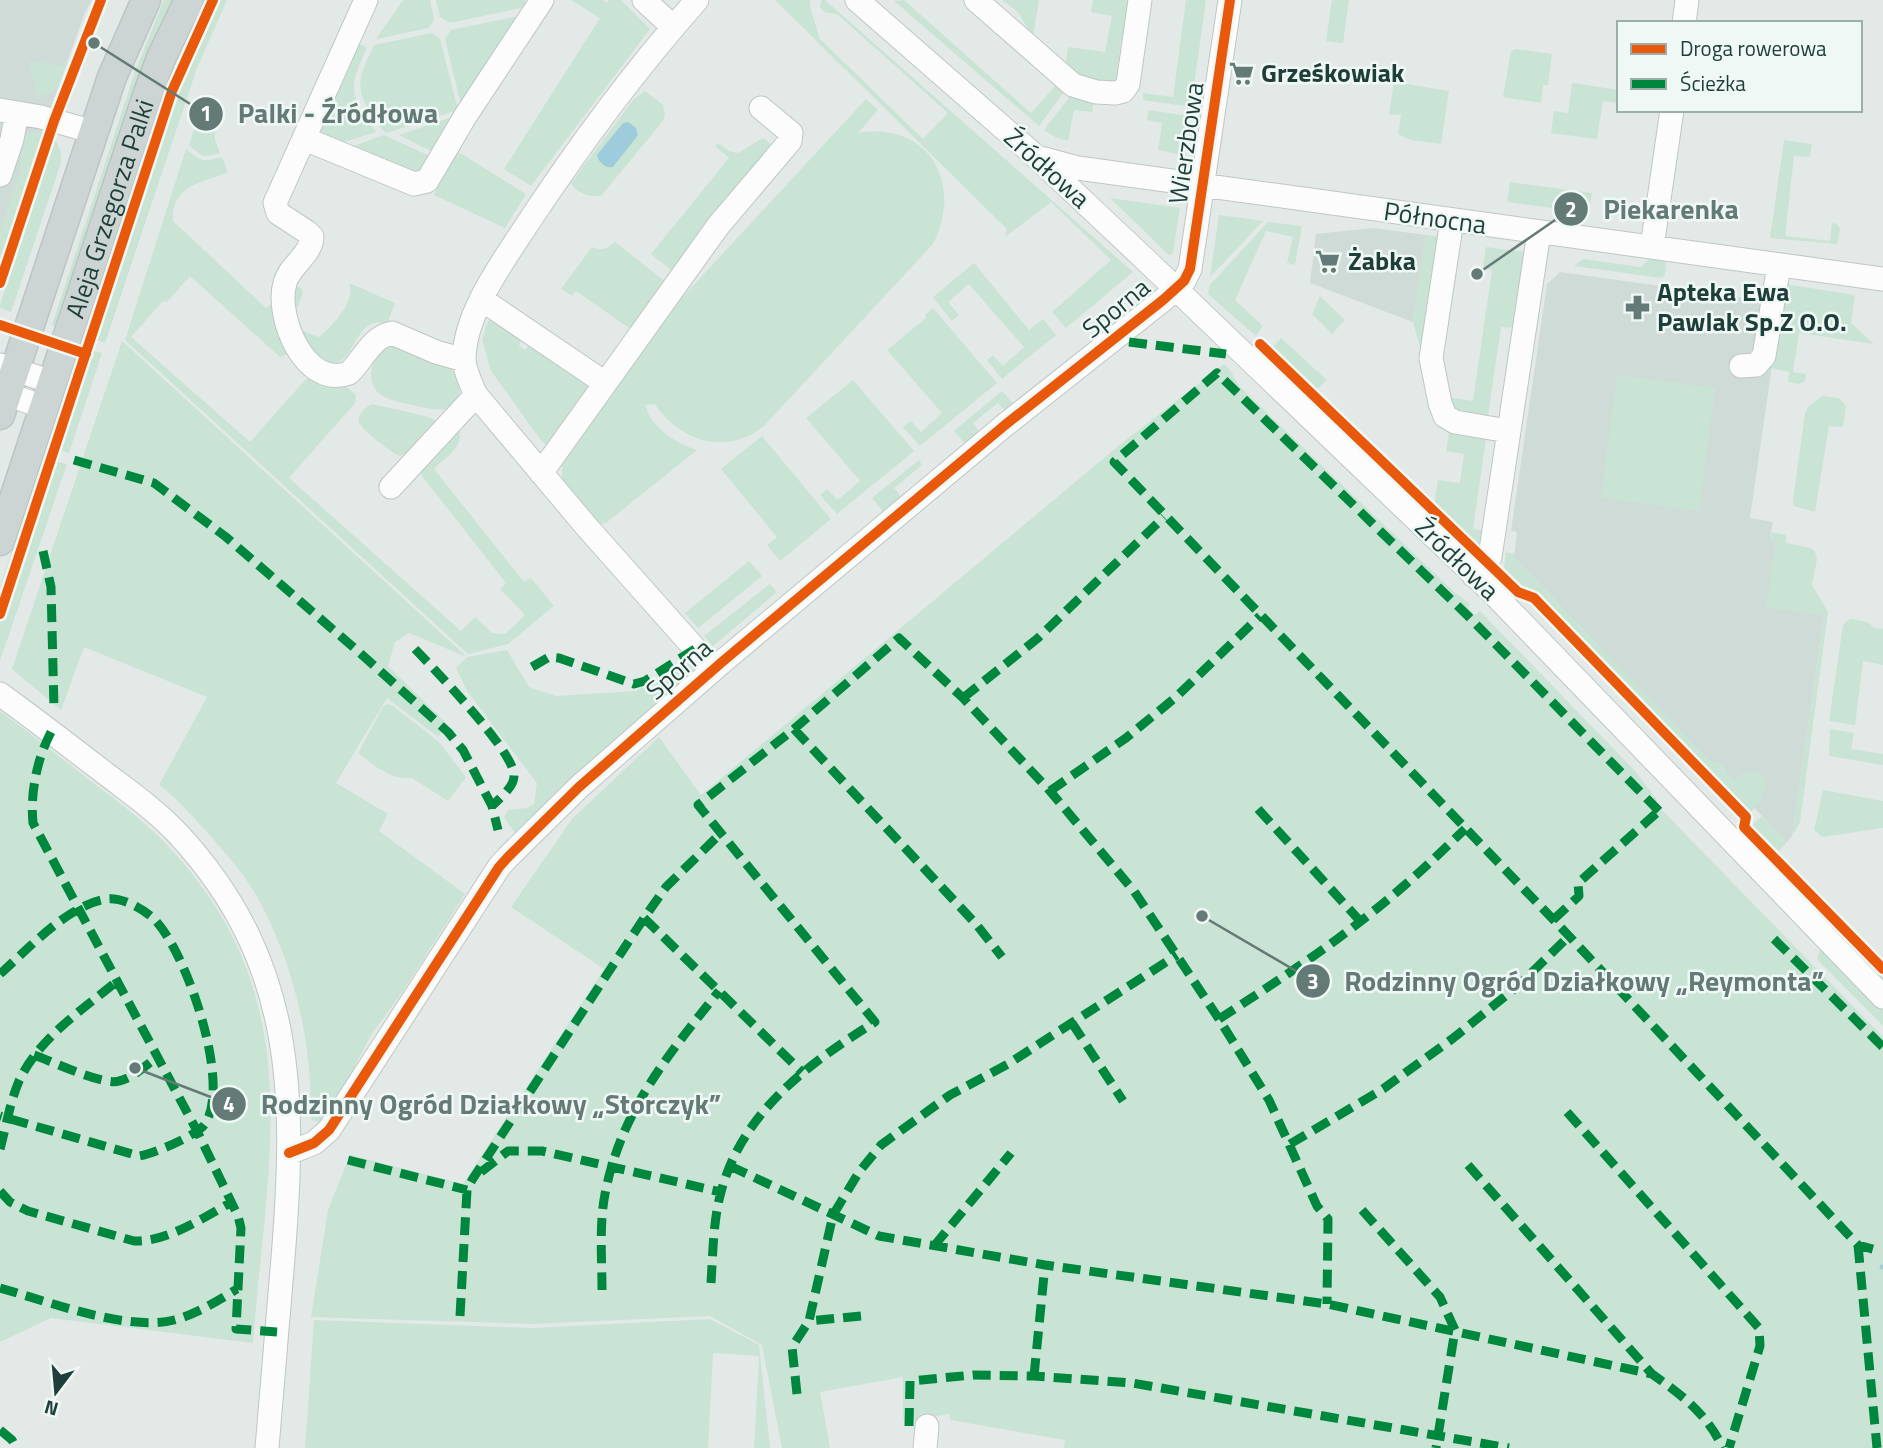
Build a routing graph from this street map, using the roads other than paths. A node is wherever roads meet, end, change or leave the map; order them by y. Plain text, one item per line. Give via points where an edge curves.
1 (146, 0) edge
2 (189, 0) edge
3 (366, 0) edge
4 (542, 0) edge
5 (644, 0) edge
6 (697, 0) edge
7 (976, 0) edge
8 (1140, 0) edge
9 (1230, 0) edge
10 (1686, 0) edge
11 (868, 3) edge
12 (1684, 21) edge
13 (673, 27) junction
14 (761, 108) dead end
15 (9, 111) edge
16 (1672, 112) edge
17 (94, 132) junction
18 (305, 139) junction
19 (1032, 153) junction
20 (0, 175) edge
21 (1202, 186) junction
22 (1452, 220) junction
23 (1539, 232) junction
24 (1652, 247) junction
25 (1779, 265) junction
26 (1883, 279) edge
27 (1176, 289) junction
28 (481, 299) junction
29 (464, 360) junction
30 (1741, 366) dead end
31 (605, 383) junction
32 (4, 387) edge
33 (48, 395) junction
34 (476, 395) junction
35 (1508, 431) junction
36 (541, 473) junction
37 (391, 487) dead end
38 (0, 541) edge
39 (1475, 576) junction
40 (713, 669) junction
41 (0, 694) edge
42 (1883, 997) edge
43 (289, 1153) junction
44 (267, 1448) edge

1 - 17 main road, Aleja Grzegorza Palki via 120,55
2 - 33 main road, Aleja Grzegorza Palki via 148,93
3 - 18 street
4 - 18 street via 422,184
5 - 13 street
6 - 13 street
7 - 8 street via 1073,85 1115,93 1128,84
9 - 21 street, Wierzbowa
10 - 12 street
11 - 19 street, Źródłowa
13 - 28 street via 588,134
14 - 31 street via 791,133 790,141 718,226
15 - 17 street
15 - 20 street via 12,139
16 - 24 street
17 - 32 main road, Aleja Grzegorza Palki
18 - 29 street via 275,202 278,213 312,237 284,284 285,317 306,360 321,371 343,375 353,370 382,336 393,333
19 - 21 street, Północna via 1078,169
19 - 27 street, Źródłowa
21 - 22 street, Północna
21 - 27 street, Wierzbowa via 1190,269
22 - 23 street, Północna
22 - 35 street via 1432,352 1440,403 1445,416 1455,422
23 - 24 street, Północna
23 - 35 street
24 - 25 street, Północna
25 - 26 street, Północna
25 - 30 street via 1765,356 1756,365
27 - 39 street, Źródłowa
27 - 40 street, Sporna
28 - 29 street
28 - 31 street
29 - 34 street
31 - 36 street
32 - 33 street
33 - 38 main road, Aleja Grzegorza Palki
34 - 36 street
34 - 37 street
35 - 39 street via 1490,557
36 - 40 street
39 - 42 street, Źródłowa
40 - 43 street, Sporna via 579,786 503,861 329,1130 314,1143
41 - 43 street via 159,815 230,900 262,964 276,1010 286,1078
43 - 44 street

